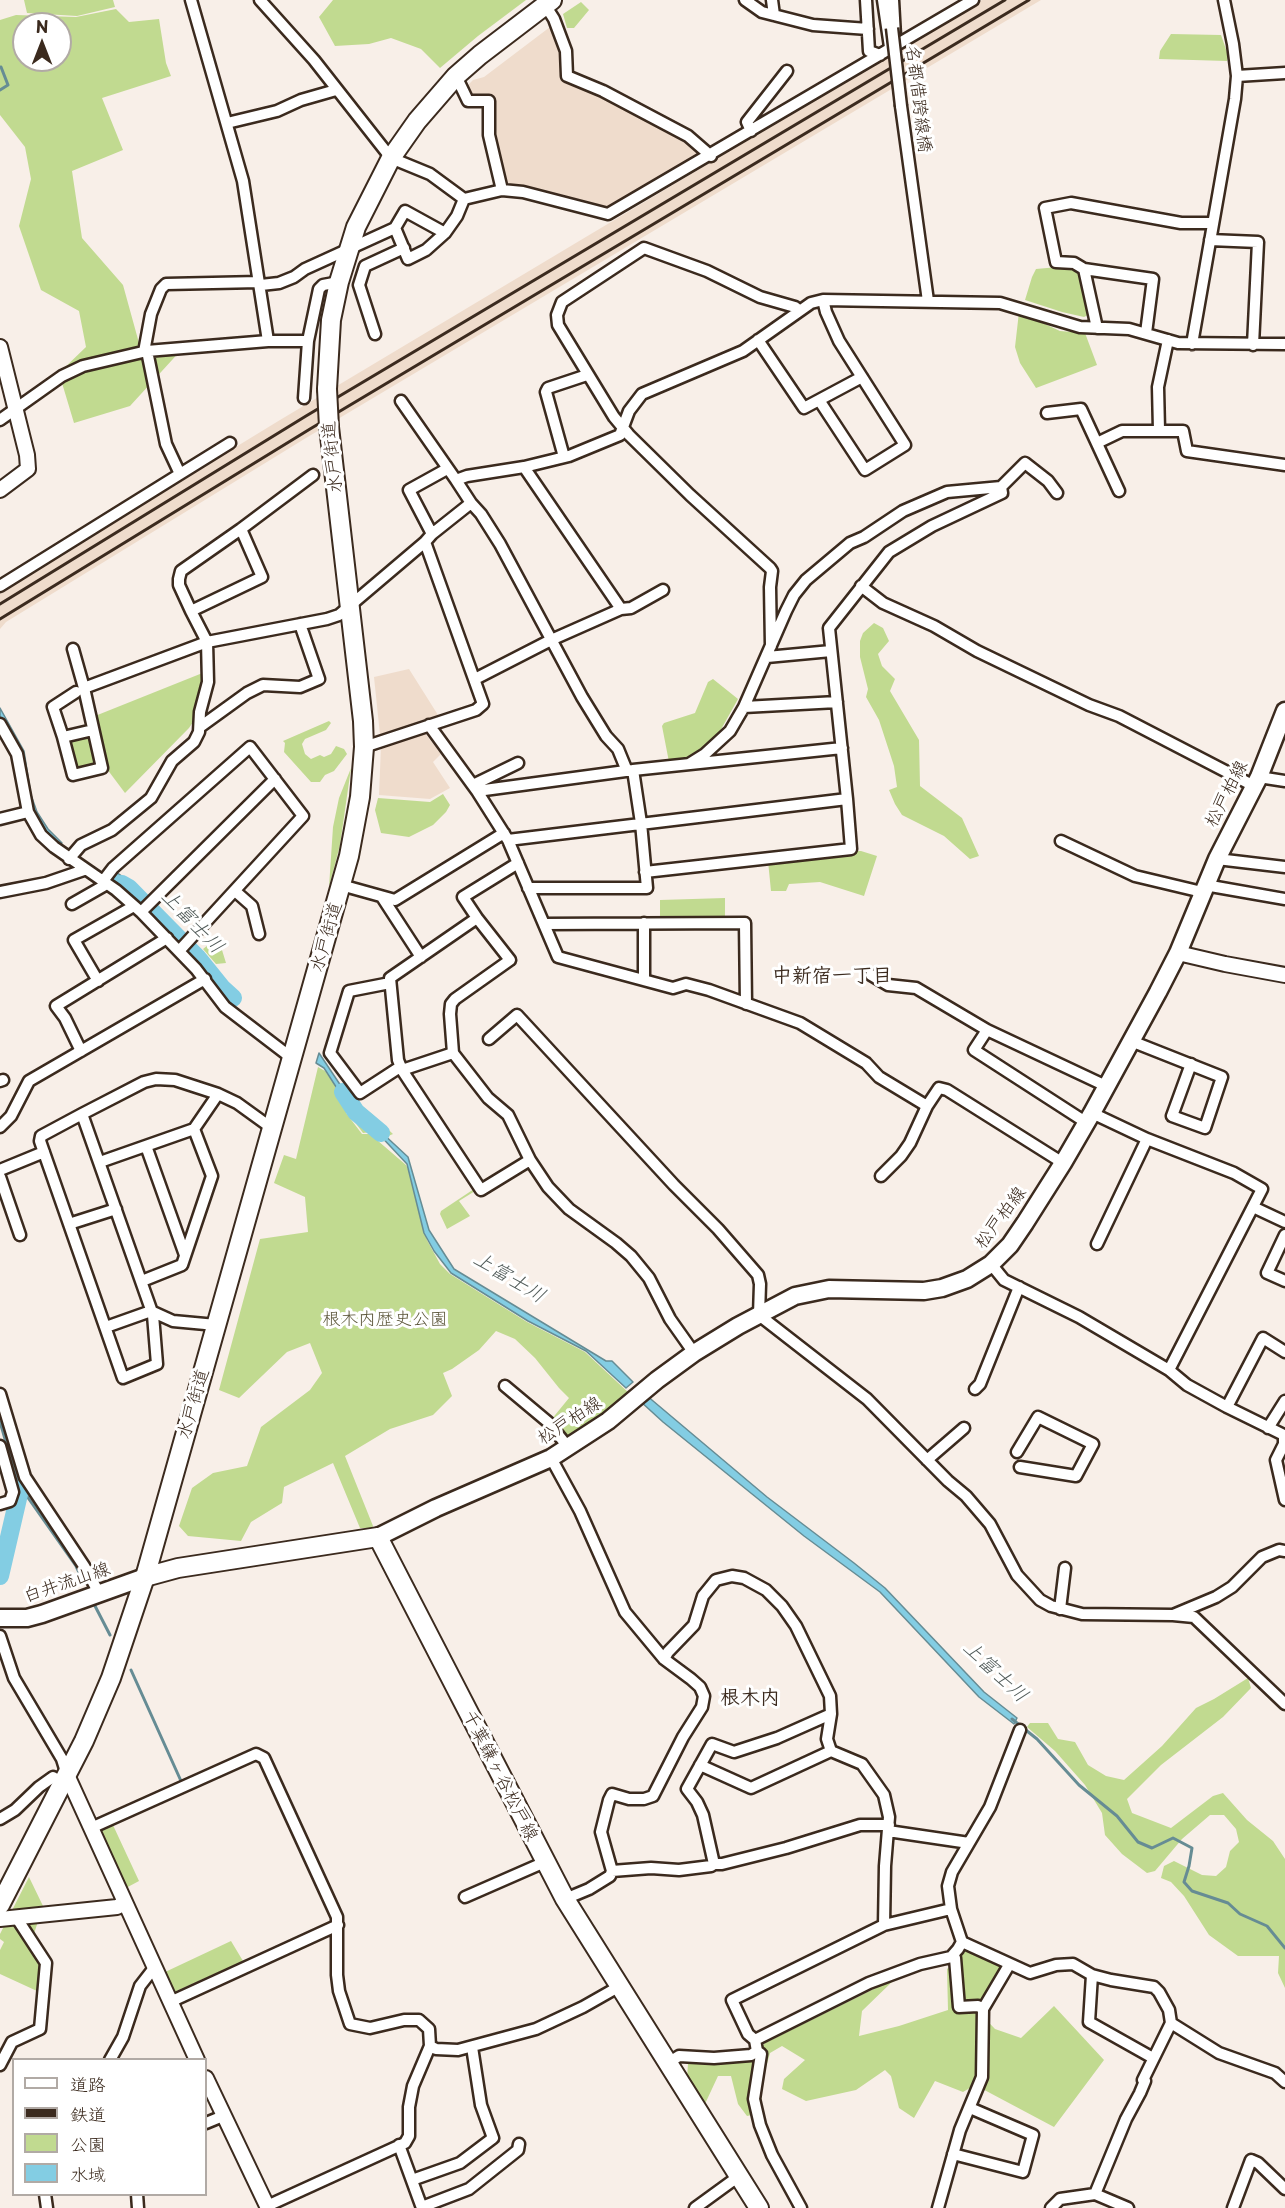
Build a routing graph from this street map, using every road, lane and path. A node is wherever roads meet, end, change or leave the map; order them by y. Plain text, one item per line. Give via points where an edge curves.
1 (191, 0) edge
2 (260, 0) edge
3 (745, 0) edge
4 (772, 0) edge
5 (866, 0) edge
6 (883, 0) edge
7 (891, 0) edge
8 (1224, 0) edge
9 (968, 1) edge
10 (549, 3) edge
11 (774, 15) junction
12 (868, 29) junction
13 (893, 47) junction
14 (880, 55) junction
15 (786, 71) dead end
16 (1285, 73) edge
17 (456, 76) junction
18 (1237, 76) junction
19 (336, 90) junction
20 (226, 123) junction
21 (751, 131) junction
22 (711, 156) junction
23 (391, 158) junction
24 (502, 190) junction
25 (464, 199) junction
26 (1213, 223) junction
27 (395, 228) junction
28 (445, 233) junction
29 (1210, 240) junction
30 (404, 248) junction
31 (348, 249) junction
32 (1084, 269) junction
33 (339, 282) junction
34 (260, 284) junction
35 (824, 300) junction
36 (928, 301) junction
37 (799, 310) junction
38 (1097, 328) junction
39 (1146, 333) junction
40 (375, 334) dead end
41 (758, 340) junction
42 (1168, 340) junction
43 (268, 341) junction
44 (308, 341) junction
45 (1192, 344) junction
46 (1285, 344) edge
47 (1253, 345) junction
48 (0, 347) edge
49 (145, 351) junction
50 (587, 375) junction
51 (862, 377) junction
52 (304, 398) dead end
53 (819, 400) junction
54 (401, 401) dead end
55 (15, 409) junction
56 (1047, 413) dead end
57 (0, 420) edge
58 (624, 426) junction
59 (1159, 430) junction
60 (230, 443) dead end
61 (1096, 443) junction
62 (564, 457) junction
63 (1285, 465) edge
64 (524, 467) junction
65 (447, 469) junction
66 (180, 474) junction
67 (313, 475) dead end
68 (456, 480) junction
69 (1001, 487) junction
70 (0, 490) edge
71 (1119, 491) dead end
72 (1057, 493) dead end
73 (471, 503) junction
74 (241, 529) junction
75 (429, 538) junction
76 (0, 586) edge
77 (861, 586) junction
78 (663, 590) dead end
79 (350, 604) junction
80 (621, 609) junction
81 (191, 611) junction
82 (300, 624) junction
83 (551, 640) junction
84 (207, 642) junction
85 (73, 649) dead end
86 (831, 651) junction
87 (769, 652) junction
88 (475, 679) junction
89 (80, 690) junction
90 (837, 702) junction
91 (744, 707) junction
92 (1285, 711) edge
93 (0, 724) edge
94 (429, 725) junction
95 (200, 727) junction
96 (93, 730) junction
97 (63, 737) junction
98 (11, 745) junction
99 (364, 747) junction
100 (0, 748) edge
101 (842, 748) junction
102 (518, 763) dead end
103 (687, 766) junction
104 (630, 771) junction
105 (275, 779) junction
106 (1285, 781) edge
107 (1257, 782) junction
108 (475, 788) junction
109 (847, 800) junction
110 (28, 812) junction
111 (0, 819) edge
112 (641, 823) junction
113 (506, 836) junction
114 (1061, 841) dead end
115 (72, 854) junction
116 (1217, 859) junction
117 (518, 864) junction
118 (1285, 867) edge
119 (84, 870) junction
120 (645, 873) junction
121 (105, 882) junction
122 (341, 885) junction
123 (528, 888) junction
124 (1203, 889) junction
125 (235, 891) junction
126 (0, 892) edge
127 (382, 897) junction
128 (1285, 899) edge
129 (72, 904) dead end
130 (137, 909) junction
131 (477, 918) junction
132 (644, 923) junction
133 (544, 924) junction
134 (259, 934) dead end
135 (167, 938) junction
136 (179, 951) junction
137 (1178, 953) junction
138 (421, 957) junction
139 (871, 975) dead end
140 (1285, 975) edge
141 (205, 980) junction
142 (644, 980) junction
143 (98, 981) junction
144 (390, 983) junction
145 (746, 1004) junction
146 (987, 1030) junction
147 (489, 1038) dead end
148 (1131, 1041) junction
149 (81, 1051) junction
150 (453, 1053) junction
151 (293, 1059) junction
152 (1191, 1065) junction
153 (401, 1069) junction
154 (1106, 1086) junction
155 (218, 1094) junction
156 (927, 1106) junction
157 (82, 1114) junction
158 (1090, 1118) junction
159 (0, 1127) edge
160 (194, 1129) junction
161 (273, 1129) junction
162 (1147, 1139) junction
163 (146, 1146) junction
164 (44, 1152) junction
165 (530, 1160) junction
166 (100, 1162) junction
167 (1063, 1163) junction
168 (0, 1170) edge
169 (881, 1176) dead end
170 (0, 1177) edge
171 (1253, 1207) junction
172 (116, 1209) junction
173 (1285, 1222) edge
174 (69, 1224) junction
175 (20, 1235) dead end
176 (1285, 1235) edge
177 (1097, 1244) dead end
178 (185, 1255) junction
179 (992, 1264) junction
180 (142, 1281) junction
181 (1285, 1281) edge
182 (1019, 1287) junction
183 (151, 1311) junction
184 (759, 1315) junction
185 (216, 1325) junction
186 (106, 1327) junction
187 (1285, 1352) edge
188 (694, 1353) junction
189 (1169, 1370) junction
190 (505, 1386) dead end
191 (975, 1389) dead end
192 (0, 1394) edge
193 (1285, 1401) edge
194 (1227, 1407) junction
195 (964, 1428) dead end
196 (1268, 1428) junction
197 (568, 1447) junction
198 (0, 1449) edge
199 (1017, 1452) dead end
200 (551, 1458) junction
201 (927, 1460) junction
202 (1020, 1467) dead end
203 (1285, 1500) edge
204 (0, 1504) edge
205 (378, 1537) junction
206 (1285, 1551) edge
207 (1065, 1568) dead end
208 (145, 1577) junction
209 (99, 1593) junction
210 (1060, 1609) junction
211 (1173, 1615) junction
212 (0, 1618) edge
213 (0, 1636) edge
214 (664, 1659) junction
215 (1285, 1704) edge
216 (831, 1714) junction
217 (1020, 1731) dead end
218 (831, 1751) junction
219 (700, 1765) junction
220 (65, 1779) junction
221 (0, 1819) edge
222 (91, 1828) junction
223 (889, 1828) junction
224 (969, 1843) junction
225 (545, 1862) junction
226 (714, 1864) junction
227 (612, 1871) junction
228 (465, 1897) dead end
229 (565, 1899) junction
230 (125, 1903) junction
231 (0, 1905) edge
232 (951, 1909) junction
233 (16, 1917) junction
234 (0, 1919) edge
235 (338, 1925) junction
236 (884, 1925) junction
237 (962, 1942) junction
238 (953, 1955) junction
239 (46, 1963) junction
240 (1009, 1965) junction
241 (154, 1968) junction
242 (53, 1972) dead end
243 (1092, 1975) junction
244 (620, 1986) junction
245 (170, 2002) junction
246 (983, 2009) junction
247 (1171, 2023) junction
248 (430, 2046) junction
249 (756, 2046) junction
250 (472, 2047) junction
251 (111, 2058) edge
252 (196, 2058) edge
253 (1153, 2058) junction
254 (668, 2063) junction
255 (0, 2065) edge
256 (207, 2080) edge
257 (1285, 2082) edge
258 (970, 2108) junction
259 (223, 2116) junction
260 (207, 2123) edge
261 (519, 2144) dead end
262 (399, 2145) junction
263 (953, 2154) junction
264 (739, 2176) junction
265 (412, 2180) junction
266 (1285, 2190) edge
267 (1095, 2194) junction
268 (268, 2207) edge
269 (1122, 2207) edge
270 (422, 2208) edge
271 (695, 2208) edge
272 (759, 2208) edge
273 (801, 2208) edge
274 (938, 2208) edge
275 (1051, 2208) edge
276 (1233, 2208) edge

1 - 20 street
2 - 19 street
3 - 11 street
4 - 11 street
5 - 12 street
6 - 13 street
7 - 13 street
7 - 36 street, 名都借跨線橋, bridge
8 - 18 street
9 - 13 street
10 - 17 main road, 水戸街道
10 - 22 street via 566,51 567,76 688,136
11 - 12 street via 813,24
12 - 14 street via 869,51
13 - 14 street
14 - 21 street
15 - 21 street via 747,122
16 - 18 street
17 - 23 main road, 水戸街道 via 422,114
17 - 24 street via 468,101 489,101 489,135
18 - 26 street
19 - 20 street via 277,111
19 - 23 street
20 - 34 street via 243,181
21 - 22 street
22 - 24 street via 608,214
23 - 25 street via 430,174
23 - 31 main road, 水戸街道
24 - 25 street
25 - 28 street
26 - 29 street
26 - 32 street via 1181,223 1071,203 1045,207 1056,262 1074,262
27 - 28 street via 405,211
27 - 30 street
27 - 31 street
28 - 30 street via 408,259
29 - 45 street
29 - 47 street via 1258,242
30 - 40 street via 364,266 360,285
31 - 33 main road, 水戸街道
31 - 34 street via 279,283
32 - 38 street
32 - 39 street via 1153,279
33 - 44 street via 319,289
33 - 79 main road, 水戸街道, bridge via 330,329 327,389
34 - 43 street
34 - 49 street via 166,284 151,314
35 - 36 street
35 - 37 street
35 - 51 street via 839,341
36 - 38 street via 999,303 1080,327
37 - 41 street
37 - 50 street via 644,248 562,302 558,325
38 - 39 street
39 - 42 street
41 - 53 street via 804,408
41 - 58 street via 743,351 642,394
42 - 45 street
42 - 59 street via 1158,387
43 - 44 street
43 - 49 street
44 - 52 street
45 - 47 street
46 - 47 street
48 - 55 street
49 - 55 street via 83,366
49 - 66 street via 166,444
50 - 58 street
50 - 62 street via 546,392
51 - 53 street
51 - 53 street via 905,445 865,470
54 - 65 street
55 - 57 street
55 - 70 street via 28,470
56 - 61 street via 1081,409
58 - 62 street via 620,435
58 - 87 street via 690,495 772,571
59 - 61 street via 1122,431
59 - 63 street via 1183,430 1187,451
60 - 66 street
61 - 71 street
62 - 64 street
64 - 68 street
64 - 80 street
65 - 68 street
65 - 75 street via 409,490
66 - 76 street
67 - 74 street
68 - 73 street
69 - 72 street via 1025,463
69 - 77 street via 1002,493 932,526 889,552
69 - 87 street via 947,492 897,514 850,543 794,595
73 - 75 street
73 - 83 street via 500,544
74 - 81 street via 181,571 179,585
74 - 81 street via 262,577
75 - 79 street
75 - 88 street
77 - 86 street via 828,627
77 - 107 street via 883,603 976,651
78 - 80 street via 632,608
79 - 82 street via 336,616
79 - 99 main road, 水戸街道
80 - 83 street
81 - 84 street
82 - 84 street
82 - 95 street via 319,680 300,687 264,685
83 - 88 street
83 - 104 street
84 - 89 street
84 - 95 street via 208,682
85 - 89 street
86 - 87 street
86 - 90 street
87 - 91 street
88 - 94 street via 483,704 476,710
89 - 96 street
89 - 97 street via 53,707
90 - 91 street
90 - 101 street
91 - 103 street via 730,731
92 - 107 main road, 松戸柏線
93 - 98 street
94 - 99 street
94 - 108 street
95 - 115 street via 194,742 172,761 151,798 112,830
96 - 97 street
96 - 97 street via 102,768 73,775
98 - 100 street
98 - 110 street via 17,754
99 - 122 main road, 水戸街道 via 355,828
101 - 103 street
101 - 109 street
102 - 108 street
103 - 104 street
104 - 108 street
104 - 112 street
105 - 121 street via 250,747 114,868
105 - 125 street via 303,816
105 - 130 street via 152,901
106 - 107 street
107 - 116 main road, 松戸柏線
108 - 113 street
109 - 112 street
109 - 120 street via 850,849
110 - 111 street
110 - 115 street via 41,835
112 - 113 street
112 - 120 street
113 - 117 street
113 - 127 street via 395,900
114 - 124 street via 1135,876
115 - 119 street
116 - 118 street
116 - 124 main road, 松戸柏線
117 - 123 street
117 - 131 street via 463,897
119 - 121 street
119 - 126 street
120 - 123 street via 646,888
121 - 129 street
121 - 130 street
122 - 127 street
122 - 151 main road, 水戸街道
123 - 133 street
124 - 128 street
124 - 137 main road, 松戸柏線
125 - 134 street via 252,906
125 - 136 street
127 - 138 street
130 - 135 street
130 - 143 street via 74,940
131 - 138 street
131 - 150 street via 510,960 451,1004
132 - 133 street
132 - 142 street
132 - 145 street via 745,923
133 - 142 street via 558,957
135 - 136 street
135 - 143 street
136 - 141 street
137 - 140 street
137 - 148 main road, 松戸柏線
138 - 144 street via 390,978
139 - 146 street via 888,984 916,988
141 - 149 street
141 - 151 street via 225,1007
142 - 145 street via 673,988 686,984
143 - 149 street via 56,1006
144 - 153 street
144 - 153 street via 349,991 330,1053 360,1093
145 - 156 street via 800,1023
146 - 154 street
146 - 158 street via 974,1050
147 - 184 street via 517,1015 758,1275
148 - 152 street
148 - 154 main road, 松戸柏線
149 - 159 street via 29,1081
150 - 153 street
150 - 165 street via 488,1098 508,1114
151 - 161 main road, 水戸街道
152 - 152 street via 1222,1077 1205,1128 1172,1116
153 - 165 street via 482,1190
154 - 158 main road, 松戸柏線
155 - 157 street via 175,1080 156,1079
155 - 160 street
155 - 161 street
156 - 167 street via 939,1088 946,1090
156 - 169 street via 910,1143
157 - 164 street via 41,1136
157 - 166 street
158 - 162 street
158 - 167 main road, 松戸柏線
160 - 163 street
160 - 178 street via 212,1176
161 - 185 main road, 水戸街道
162 - 171 street via 1234,1173 1262,1189
162 - 177 street
163 - 166 street
163 - 178 street
164 - 168 street
164 - 174 street
165 - 188 street via 569,1209 631,1256 649,1278 670,1319
166 - 172 street
167 - 179 main road, 松戸柏線 via 1010,1245
170 - 175 street
171 - 173 street
171 - 189 street
172 - 174 street
172 - 180 street
174 - 186 street
176 - 181 street via 1267,1273
178 - 180 street via 182,1265
179 - 182 street via 1004,1280
179 - 184 main road, 松戸柏線 via 942,1288 812,1291
180 - 183 street
182 - 189 street
182 - 191 street
183 - 185 street via 173,1321
183 - 186 street
183 - 186 street via 157,1364 123,1378
184 - 188 main road, 松戸柏線
184 - 201 street via 867,1399
185 - 208 main road, 水戸街道
187 - 194 street via 1263,1338
188 - 197 main road, 松戸柏線 via 608,1421
189 - 194 street
190 - 197 street via 548,1422
192 - 209 street via 25,1477
193 - 196 street
194 - 196 street
195 - 201 street
196 - 203 street via 1284,1435 1276,1460
197 - 200 main road, 松戸柏線
198 - 204 street via 13,1492 10,1501
199 - 202 street via 1038,1417 1093,1444 1076,1476
200 - 205 main road, 松戸柏線
200 - 214 street via 580,1511 624,1612
201 - 210 street via 983,1515 1029,1589 1040,1600
205 - 208 main road via 178,1568
205 - 225 main road, 千葉鎌ヶ谷松戸線
206 - 211 street via 1262,1557 1232,1587
207 - 210 street
208 - 209 main road, 白井流山線
208 - 220 main road, 水戸街道 via 111,1678
209 - 212 main road, 白井流山線 via 27,1618
210 - 211 street via 1093,1615
211 - 215 street via 1194,1617
213 - 220 street via 21,1692 62,1759
214 - 216 street via 694,1625 708,1587 722,1577 744,1578 766,1590 789,1615 830,1696
214 - 227 street via 700,1687 704,1695 702,1707 653,1796 637,1799 612,1794 601,1832
216 - 218 street via 827,1736
216 - 219 street via 734,1752 712,1744
217 - 224 street via 990,1807
218 - 219 street via 751,1788
218 - 223 street via 866,1768 884,1795
219 - 226 street via 687,1789 703,1815
220 - 221 street via 53,1777
220 - 222 street
220 - 231 main road, 水戸街道
222 - 230 street
222 - 235 street via 256,1754 264,1758 338,1917
223 - 224 street
223 - 226 street via 860,1825 786,1848
223 - 236 street
224 - 232 street via 952,1872 948,1887
225 - 228 street
225 - 229 main road, 千葉鎌ヶ谷松戸線
226 - 227 street
227 - 229 street via 599,1884
229 - 244 main road, 千葉鎌ヶ谷松戸線
230 - 233 street
230 - 241 street
232 - 236 street
232 - 237 street
233 - 234 street
233 - 239 street
235 - 245 street
235 - 248 street via 337,1975 350,2024 370,2028 419,2020 429,2029
236 - 249 street via 732,2000
237 - 238 street
237 - 240 street
238 - 246 street via 959,2007
238 - 249 street via 868,1983
239 - 242 street
239 - 255 street via 40,2029 12,2042
240 - 243 street via 1030,1973 1073,1964
240 - 246 street
241 - 245 street
241 - 251 street via 140,1986 123,2037
243 - 247 street via 1154,1987 1169,2010
243 - 253 street via 1089,2022
244 - 250 street via 547,2025
244 - 254 main road, 千葉鎌ヶ谷松戸線
245 - 252 street
246 - 258 street via 982,2078
247 - 253 street
247 - 257 street via 1219,2053 1275,2073
248 - 250 street via 448,2050
248 - 262 street via 413,2086 409,2136
249 - 254 street via 751,2055 679,2056
249 - 273 street via 761,2054 754,2099 760,2125
250 - 265 street via 481,2106 493,2138 460,2163
253 - 267 street
254 - 264 main road, 千葉鎌ヶ谷松戸線
256 - 259 street
258 - 263 street
258 - 263 street via 1033,2135 1023,2172
259 - 260 street
259 - 268 street
261 - 270 street via 518,2150 469,2189
262 - 265 street
262 - 268 street
263 - 274 street
264 - 271 street
264 - 272 main road, 千葉鎌ヶ谷松戸線
265 - 270 street
266 - 276 street via 1251,2160
267 - 269 street
267 - 275 street via 1060,2199

